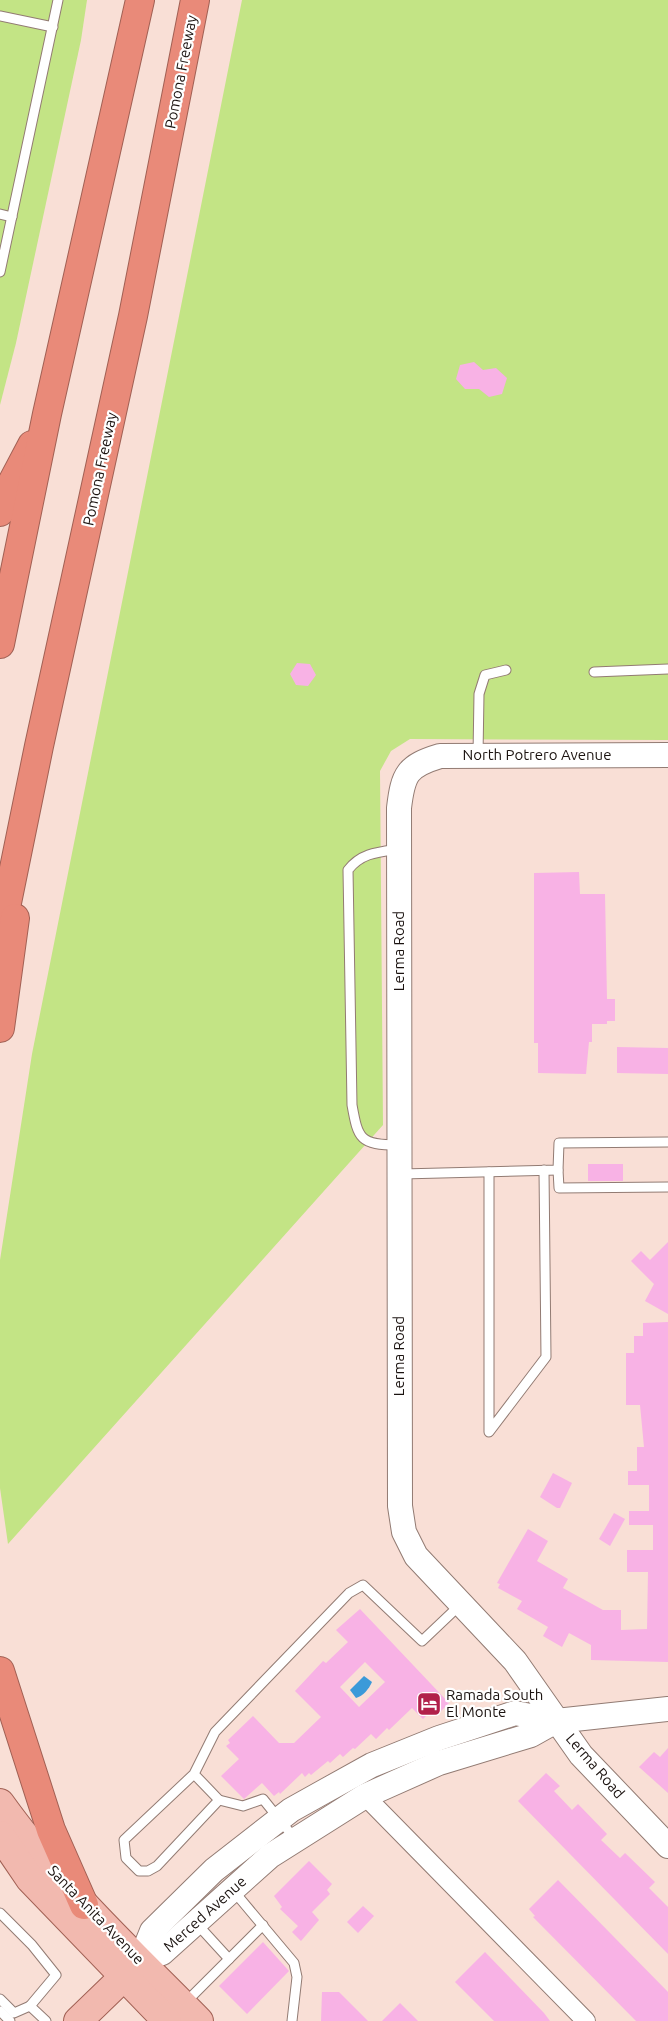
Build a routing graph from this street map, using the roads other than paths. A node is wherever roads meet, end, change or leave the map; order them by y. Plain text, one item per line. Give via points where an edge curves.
1 (58, 0) edge
2 (140, 0) edge
3 (195, 0) edge
4 (0, 16) edge
5 (53, 27) junction
6 (0, 214) edge
7 (12, 217) junction
8 (0, 272) edge
9 (48, 414) junction
10 (0, 512) edge
11 (0, 644) edge
12 (668, 669) edge
13 (506, 670) dead end
14 (594, 672) dead end
15 (39, 746) junction
16 (668, 755) edge
17 (478, 756) junction
18 (410, 769) joint
19 (399, 849) junction
20 (0, 937) edge
21 (0, 1028) edge
22 (668, 1142) edge
23 (399, 1145) junction
24 (544, 1170) junction
25 (558, 1170) junction
26 (488, 1172) junction
27 (399, 1174) junction
28 (668, 1187) edge
29 (461, 1604) junction
30 (0, 1671) edge
31 (668, 1708) edge
32 (556, 1721) junction
33 (194, 1774) junction
34 (365, 1796) junction
35 (220, 1800) junction
36 (0, 1803) edge
37 (280, 1819) junction
38 (0, 1835) edge
39 (296, 1840) junction
40 (668, 1846) edge
41 (232, 1889) junction
42 (181, 1903) junction
43 (84, 1905) junction
44 (0, 1913) edge
45 (195, 1921) junction
46 (263, 1925) junction
47 (229, 1959) junction
48 (132, 1969) junction
49 (0, 1999) edge
50 (30, 2006) junction
51 (0, 2011) edge
52 (172, 2015) edge
53 (10, 2021) edge
54 (46, 2021) edge
55 (78, 2021) edge
56 (292, 2021) edge
57 (586, 2021) edge

1 - 5 lane
2 - 9 highway
3 - 15 highway, Pomona Freeway via 133,316
4 - 5 lane
5 - 7 lane
6 - 7 lane
7 - 8 lane
9 - 10 highway via 4,498
9 - 11 highway
12 - 14 lane
13 - 17 lane via 485,674 479,694
15 - 20 highway, Pomona Freeway
15 - 21 highway
16 - 17 street, North Potrero Avenue
17 - 18 street, North Potrero Avenue via 440,756
18 - 19 street, Lerma Road via 402,785
19 - 23 street, Lerma Road
19 - 23 lane via 375,852 357,859 348,870 352,1105 357,1132 367,1141
22 - 25 lane via 559,1143
23 - 27 street, Lerma Road
24 - 25 lane
24 - 26 lane
24 - 26 lane via 546,1357 489,1432
25 - 28 lane via 559,1188
26 - 27 lane
27 - 29 street, Lerma Road via 400,1506 404,1532 416,1556
29 - 32 street, Lerma Road via 515,1661
29 - 33 lane via 422,1641 362,1585 349,1593 215,1732
30 - 43 highway via 51,1830
31 - 32 street, Merced Avenue
32 - 34 street, Merced Avenue via 531,1735 439,1763
32 - 37 street, Merced Avenue via 516,1713 439,1738 372,1765
32 - 40 street, Lerma Road via 581,1755
33 - 35 lane
33 - 35 lane via 124,1840 126,1858 139,1871 157,1866
34 - 39 street, Merced Avenue
34 - 57 street
35 - 37 lane via 243,1806 263,1799
36 - 43 main road, Santa Anita Avenue via 31,1847
37 - 39 lane
37 - 42 street, Merced Avenue via 214,1870
38 - 48 main road, Santa Anita Avenue via 30,1879
39 - 41 street, Merced Avenue via 270,1856
41 - 45 street, Merced Avenue
41 - 46 lane
42 - 45 street
42 - 48 street, Merced Avenue via 152,1931
43 - 48 main road, Santa Anita Avenue
44 - 50 lane via 56,1975
45 - 47 lane
45 - 48 street, Merced Avenue via 162,1953
46 - 47 lane
46 - 56 lane via 294,1962 297,1977
47 - 52 lane
48 - 52 main road, Santa Anita Avenue
48 - 55 main road
49 - 50 lane via 14,2013
50 - 54 lane
51 - 53 lane

